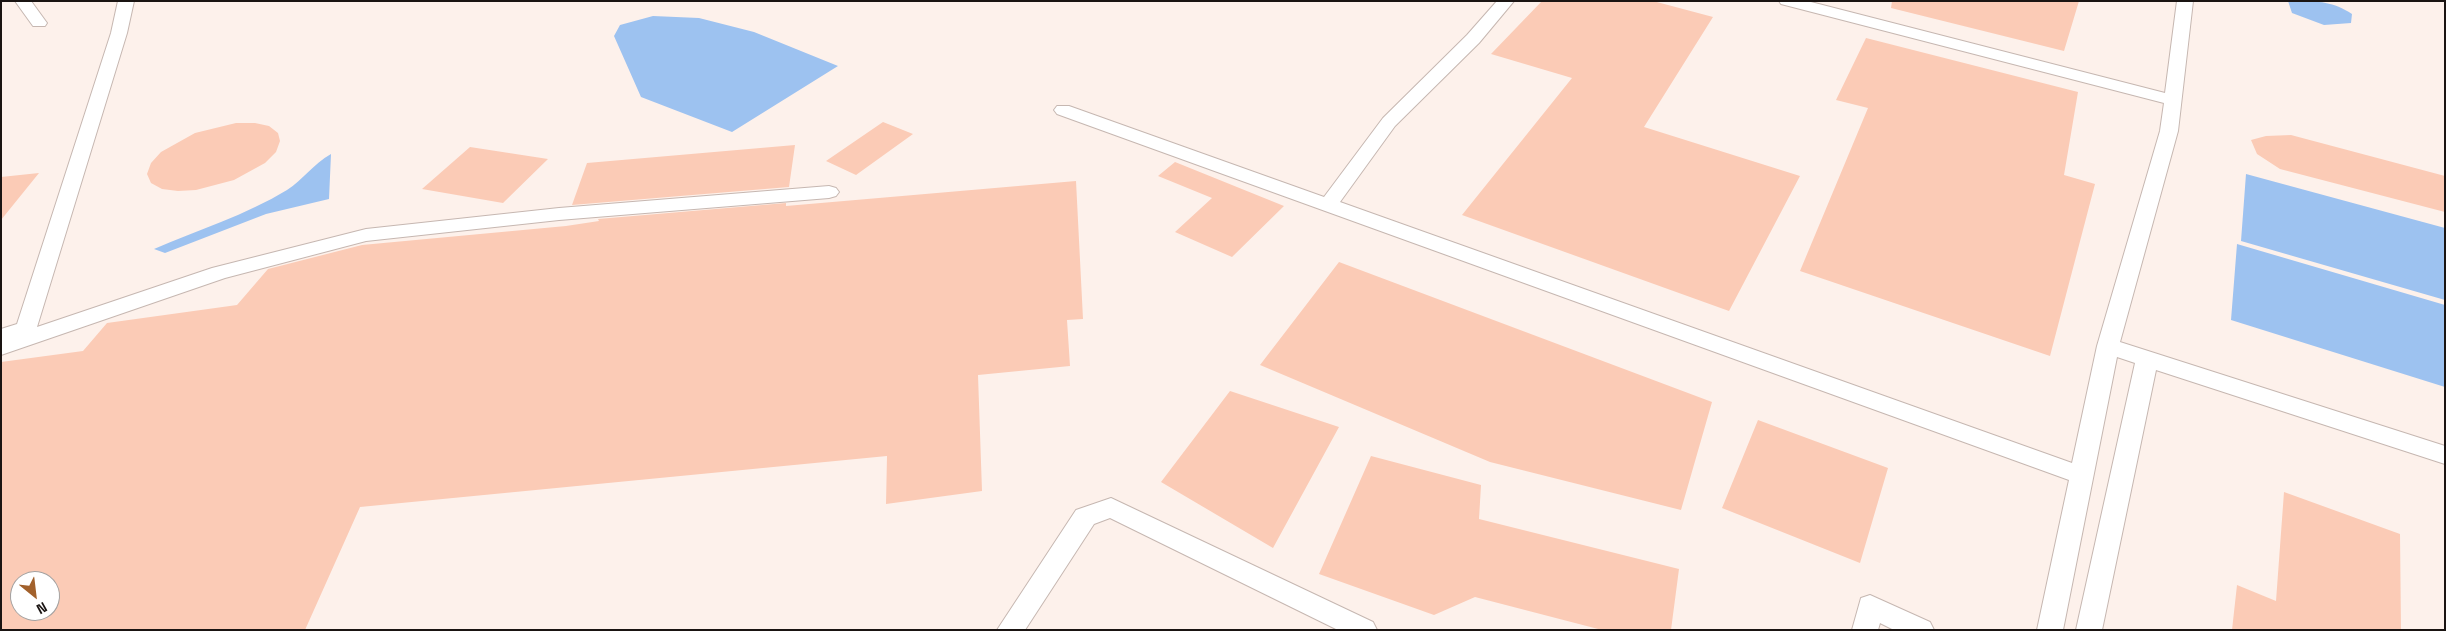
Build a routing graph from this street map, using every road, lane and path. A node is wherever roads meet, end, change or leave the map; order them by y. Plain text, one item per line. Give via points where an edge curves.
1 (23, 1) edge
2 (126, 1) edge
3 (1506, 1) edge
4 (1787, 1) edge
5 (2185, 1) edge
6 (39, 23) dead end
7 (2173, 100) junction
8 (1063, 110) dead end
9 (829, 192) dead end
10 (1328, 205) junction
11 (1, 337) edge
12 (2108, 346) junction
13 (1, 347) edge
14 (2147, 360) junction
15 (2445, 455) edge
16 (2080, 475) junction
17 (1010, 630) edge
18 (1364, 630) edge
19 (1865, 630) edge
20 (1921, 630) edge
21 (2050, 630) edge
22 (2089, 630) edge

1 - 6 street
2 - 11 street via 116,43 26,329
3 - 10 street via 1473,39 1388,122
4 - 7 street
5 - 7 street
7 - 12 street via 2170,131
8 - 10 street
9 - 13 street via 559,214 366,235 219,274
10 - 16 street
12 - 14 street
12 - 16 street
14 - 15 street
14 - 22 street
16 - 21 street
17 - 18 street via 1085,517 1111,508
19 - 20 street via 1870,606

